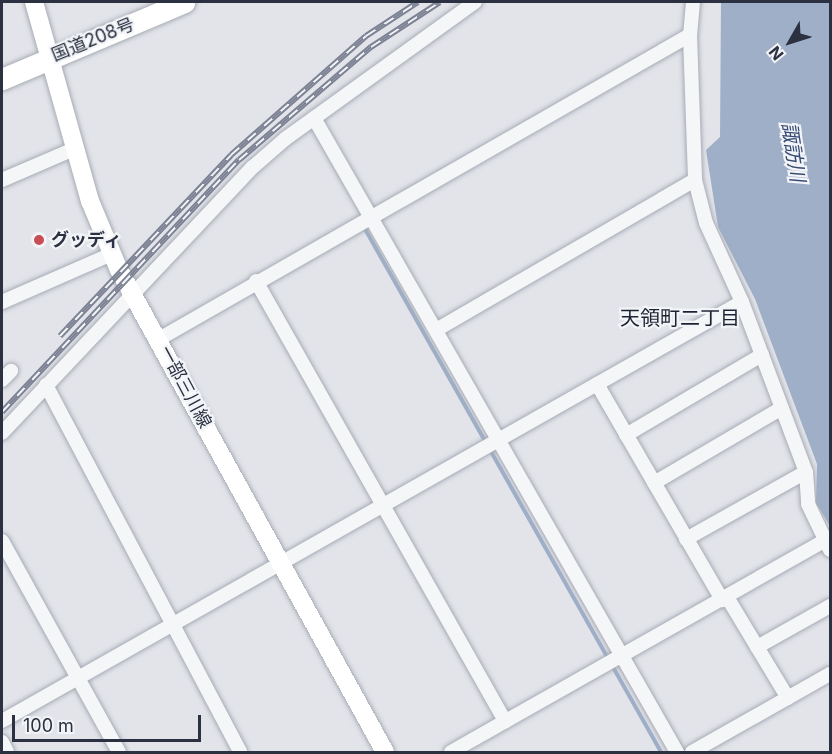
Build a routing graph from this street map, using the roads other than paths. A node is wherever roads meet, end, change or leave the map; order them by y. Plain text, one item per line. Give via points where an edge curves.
1 (34, 2) edge
2 (184, 2) edge
3 (475, 2) edge
4 (693, 2) edge
5 (690, 35) junction
6 (49, 58) junction
7 (2, 79) edge
8 (314, 118) junction
9 (74, 149) junction
10 (2, 180) edge
11 (695, 180) junction
12 (371, 215) junction
13 (112, 254) junction
14 (255, 281) junction
15 (132, 292) junction
16 (2, 302) edge
17 (742, 302) junction
18 (436, 330) junction
19 (159, 339) junction
20 (762, 355) junction
21 (597, 384) junction
22 (46, 385) junction
23 (782, 408) junction
24 (2, 434) edge
25 (626, 435) junction
26 (498, 441) junction
27 (806, 472) junction
28 (654, 483) junction
29 (382, 505) junction
30 (686, 539) junction
31 (2, 541) edge
32 (828, 545) edge
33 (279, 562) junction
34 (724, 599) junction
35 (831, 606) edge
36 (173, 624) junction
37 (757, 646) junction
38 (623, 657) junction
39 (831, 674) edge
40 (78, 678) junction
41 (788, 698) junction
42 (505, 721) junction
43 (2, 722) edge
44 (2, 742) edge
45 (7, 753) edge
46 (119, 753) edge
47 (240, 753) edge
48 (385, 753) edge
49 (450, 753) edge
50 (677, 753) edge
51 (692, 753) edge

1 - 6 main road, 一部三川線
2 - 6 highway, 国道208号
3 - 8 street
4 - 5 street
5 - 11 street
5 - 12 street
6 - 7 highway, 国道208号
6 - 9 main road, 一部三川線
8 - 12 street
8 - 15 street via 254,167
9 - 10 street
9 - 13 main road, 一部三川線
11 - 17 street via 706,223
11 - 18 street
12 - 14 street
12 - 18 street
13 - 15 main road, 一部三川線
13 - 16 street
14 - 19 street
14 - 29 street
15 - 19 main road, 一部三川線
15 - 22 street
17 - 20 street
17 - 21 street
18 - 26 street
19 - 33 main road, 一部三川線
20 - 23 street
20 - 25 street
21 - 25 street
21 - 26 street
22 - 24 street
22 - 36 street
23 - 27 street
23 - 28 street
25 - 28 street
26 - 29 street
26 - 38 street
27 - 30 street
27 - 32 street via 808,504
28 - 30 street
29 - 33 street
29 - 42 street
30 - 34 street
31 - 40 street
32 - 34 street
33 - 36 street
33 - 48 main road, 一部三川線
34 - 37 street
34 - 38 street
35 - 37 street
36 - 40 street
36 - 47 street
37 - 41 street
38 - 42 street
38 - 50 street
39 - 41 street
40 - 43 street
40 - 46 street
41 - 51 street
42 - 49 street
44 - 45 street

